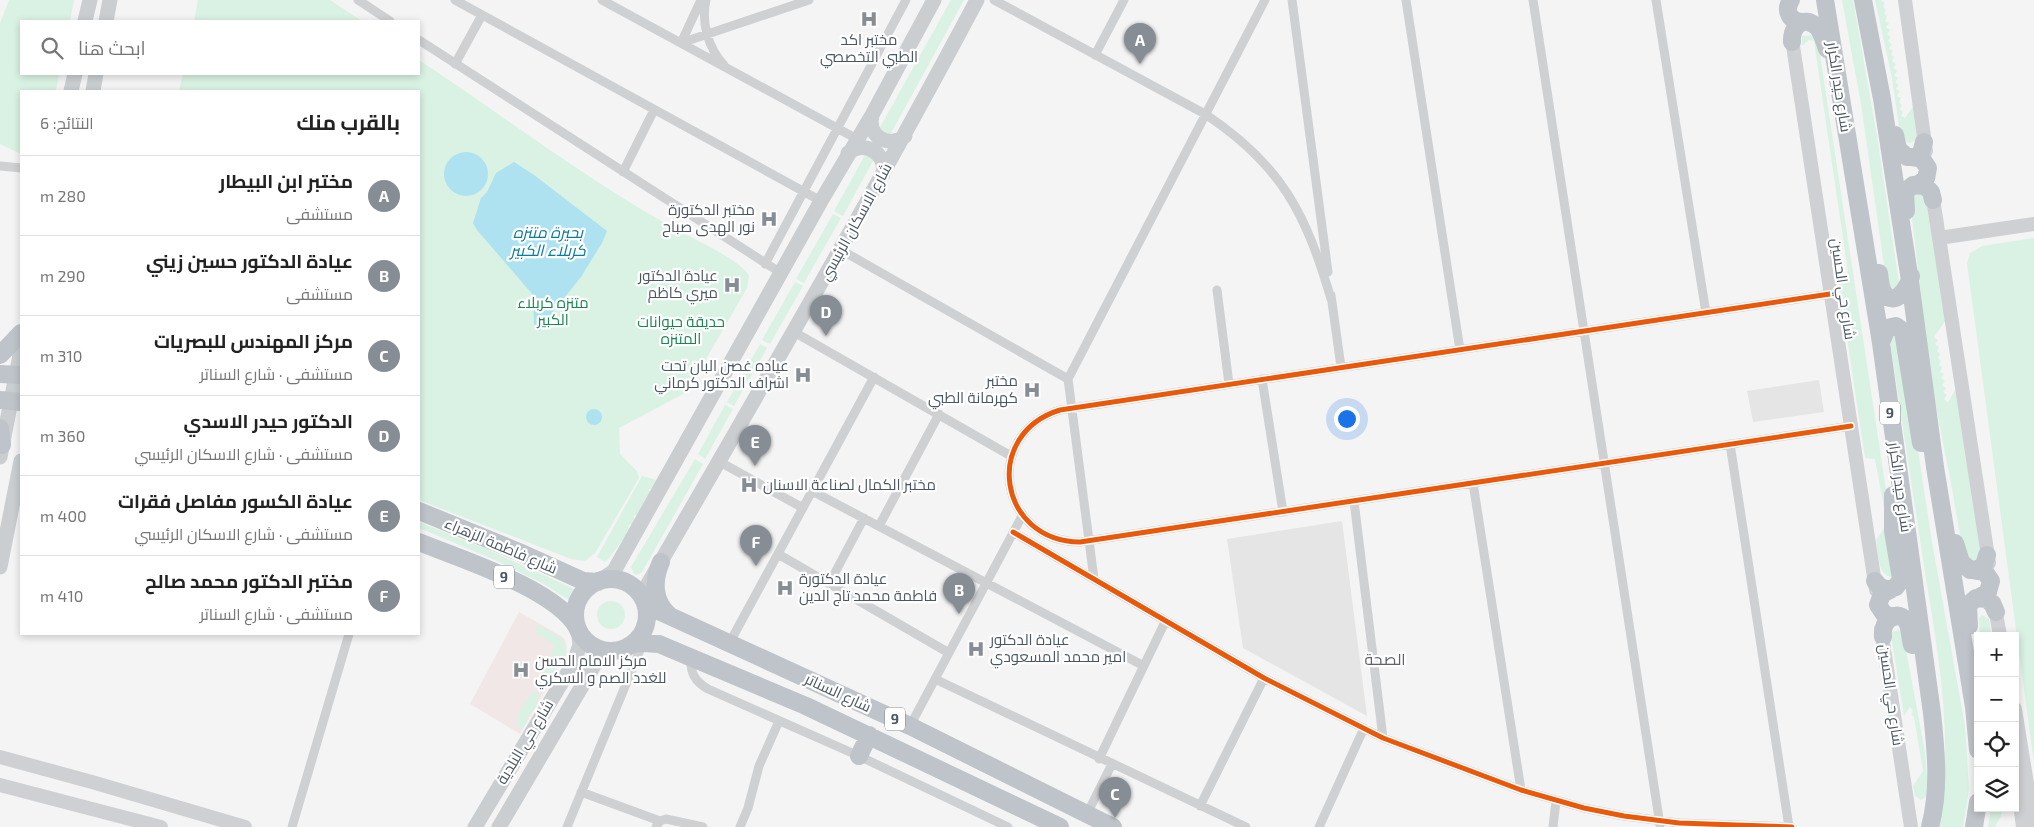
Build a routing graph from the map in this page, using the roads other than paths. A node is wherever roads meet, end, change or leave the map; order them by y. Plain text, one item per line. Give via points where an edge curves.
1 (90, 0) edge
2 (110, 0) edge
3 (358, 0) edge
4 (455, 0) edge
5 (602, 0) edge
6 (701, 0) edge
7 (706, 0) edge
8 (809, 0) edge
9 (906, 0) edge
10 (934, 0) edge
11 (977, 0) edge
12 (994, 0) edge
13 (1124, 0) edge
14 (1265, 0) edge
15 (1292, 0) edge
16 (1406, 0) edge
17 (1533, 0) edge
18 (1656, 0) edge
19 (1826, 0) edge
20 (1863, 0) edge
21 (1905, 0) edge
22 (1788, 3) edge
23 (482, 15) junction
24 (86, 20) edge
25 (106, 20) edge
26 (388, 20) edge
27 (1803, 22) junction
28 (708, 34) junction
29 (420, 41) edge
30 (1792, 42) junction
31 (681, 43) junction
32 (1095, 55) junction
33 (455, 64) junction
34 (728, 69) junction
35 (75, 75) edge
36 (96, 75) edge
37 (1838, 77) junction
38 (71, 90) edge
39 (92, 90) edge
40 (1882, 99) junction
41 (654, 110) junction
42 (1205, 114) junction
43 (872, 115) junction
44 (838, 129) junction
45 (905, 136) junction
46 (857, 139) junction
47 (1924, 142) junction
48 (848, 153) junction
49 (1911, 158) junction
50 (0, 166) edge
51 (20, 168) edge
52 (1928, 168) junction
53 (1853, 169) junction
54 (623, 172) junction
55 (883, 174) junction
56 (1917, 184) junction
57 (804, 192) junction
58 (1933, 200) junction
59 (821, 201) junction
60 (2034, 224) edge
61 (1939, 238) junction
62 (841, 250) junction
63 (766, 264) junction
64 (781, 274) junction
65 (1910, 281) junction
66 (1217, 290) dead end
67 (1830, 294) junction
68 (1331, 299) junction
69 (1706, 313) junction
70 (1584, 331) junction
71 (794, 332) junction
72 (20, 334) edge
73 (1881, 343) junction
74 (1460, 350) junction
75 (20, 353) edge
76 (0, 355) edge
77 (1341, 367) junction
78 (13, 375) edge
79 (874, 377) junction
80 (1262, 379) junction
81 (1068, 380) junction
82 (1229, 384) junction
83 (11, 401) edge
84 (1072, 408) junction
85 (939, 414) junction
86 (1851, 426) junction
87 (1, 443) edge
88 (1730, 444) junction
89 (1011, 456) junction
90 (1896, 460) junction
91 (720, 462) junction
92 (1605, 463) junction
93 (20, 466) edge
94 (1935, 467) junction
95 (1472, 483) junction
96 (812, 491) junction
97 (1354, 501) junction
98 (803, 508) junction
99 (420, 511) edge
100 (1283, 512) junction
101 (1943, 515) junction
102 (1022, 516) junction
103 (864, 518) junction
104 (879, 526) junction
105 (1014, 532) junction
106 (1089, 541) junction
107 (420, 542) edge
108 (778, 554) junction
109 (1987, 555) junction
110 (661, 562) junction
111 (0, 567) edge
112 (1973, 570) junction
113 (1094, 578) junction
114 (1875, 581) junction
115 (1991, 581) junction
116 (591, 582) junction
117 (986, 583) junction
118 (829, 584) junction
119 (1892, 589) junction
120 (1980, 597) junction
121 (644, 600) junction
122 (1878, 604) junction
123 (1996, 612) junction
124 (1894, 617) junction
125 (674, 618) junction
126 (1165, 622) junction
127 (578, 628) junction
128 (1999, 632) edge
129 (349, 635) edge
130 (1883, 637) junction
131 (730, 642) junction
132 (638, 644) junction
133 (613, 651) junction
134 (949, 653) junction
135 (690, 656) junction
136 (1144, 666) junction
137 (783, 667) junction
138 (1976, 677) edge
139 (1264, 678) junction
140 (935, 679) junction
141 (818, 684) junction
142 (1929, 686) junction
143 (772, 691) junction
144 (806, 706) junction
145 (1974, 707) edge
146 (779, 721) junction
147 (2017, 722) edge
148 (910, 726) junction
149 (1364, 728) junction
150 (869, 735) junction
151 (1383, 738) junction
152 (859, 756) junction
153 (0, 757) edge
154 (1100, 759) junction
155 (1112, 764) junction
156 (2016, 767) edge
157 (503, 779) junction
158 (0, 785) edge
159 (522, 788) junction
160 (1521, 790) junction
161 (581, 792) junction
162 (493, 796) junction
163 (1556, 801) junction
164 (512, 806) junction
165 (1200, 806) junction
166 (1976, 812) edge
167 (1087, 814) junction
168 (1931, 819) edge
169 (137, 824) edge
170 (658, 824) edge
171 (1660, 824) edge
172 (2031, 825) edge
173 (161, 827) edge
174 (245, 827) edge
175 (292, 827) edge
176 (475, 827) edge
177 (499, 827) edge
178 (566, 827) edge
179 (703, 827) edge
180 (740, 827) edge
181 (1008, 827) edge
182 (1060, 827) edge
183 (1113, 827) edge
184 (1246, 827) edge
185 (1319, 827) edge
186 (1553, 827) edge
187 (1791, 827) edge
188 (1911, 827) edge
189 (1917, 827) edge
190 (1974, 827) edge

1 - 24 main road
2 - 25 main road
3 - 26 street
4 - 23 street
5 - 31 street
6 - 31 street
7 - 28 street via 704,18
8 - 28 street
9 - 44 street
10 - 43 main road
11 - 45 main road, شارع الاسكان الرئيسي
12 - 32 street
13 - 32 street
14 - 42 street
15 - 68 street
16 - 74 street
17 - 70 street
18 - 69 street
19 - 37 highway, شارع حيدر الكرار / 9
20 - 40 highway
21 - 47 main road
22 - 27 highway via 1793,20
22 - 30 main road, شارع حي الحسين
23 - 33 street
23 - 41 street
27 - 30 highway via 1793,30
27 - 37 highway via 1820,30
28 - 31 street
28 - 34 street via 715,52
29 - 33 street
30 - 67 main road, شارع حي الحسين
31 - 34 street
32 - 42 street
33 - 54 street
34 - 44 street
35 - 38 main road
36 - 39 main road
37 - 53 highway, شارع حيدر الكرار / 9
40 - 49 highway via 1891,116 1898,149
40 - 65 highway
41 - 54 street
41 - 57 street
42 - 68 street via 1248,146 1290,195 1309,232
42 - 81 street
43 - 45 main road via 871,127 877,137 888,142
43 - 46 main road
44 - 46 street
44 - 57 street
45 - 55 main road, شارع الاسكان الرئيسي
46 - 48 main road
47 - 49 highway via 1921,153
47 - 52 main road
48 - 55 main road via 863,147 874,150 881,158
48 - 59 main road
49 - 52 highway via 1922,159
50 - 51 street
52 - 56 highway via 1926,179
52 - 58 main road
53 - 65 highway via 1869,220 1883,292 1890,297 1898,297
53 - 73 highway, شارع حيدر الكرار / 9
54 - 63 street
55 - 62 main road, شارع الاسكان الرئيسي
56 - 58 highway via 1925,186
56 - 65 highway via 1908,189 1905,196 1914,259
57 - 59 street
57 - 63 street
58 - 61 main road
59 - 64 main road
60 - 61 main road
61 - 109 main road
62 - 71 main road, شارع الاسكان الرئيسي
62 - 81 street
63 - 64 street
64 - 116 main road via 614,571
65 - 94 highway
66 - 82 street
67 - 69 street
67 - 86 main road, شارع حي الحسين
68 - 77 street
69 - 70 street
70 - 74 street
70 - 92 street
71 - 79 street
71 - 91 main road, شارع الاسكان الرئيسي
72 - 76 highway
73 - 90 highway, شارع حيدر الكرار / 9
73 - 94 highway via 1887,328 1896,326 1903,331 1922,445
74 - 77 street
75 - 78 main road
77 - 80 street
78 - 83 main road
79 - 85 street
79 - 96 street
80 - 82 street
80 - 100 street
81 - 84 street
82 - 84 street
83 - 87 main road
84 - 89 street via 1052,412 1031,425 1020,437
84 - 106 street
85 - 89 street
85 - 104 street
86 - 88 street
86 - 114 main road, شارع حي الحسين
88 - 92 street
88 - 187 street
89 - 102 street via 1010,485
90 - 119 highway via 1892,521 1901,580
90 - 142 highway, شارع حيدر الكرار / 9
91 - 98 street
91 - 110 main road, شارع الاسكان الرئيسي
92 - 95 street
92 - 171 street
93 - 111 main road
94 - 101 highway
95 - 97 street
95 - 160 street
96 - 98 street
96 - 103 street
97 - 100 street
97 - 151 street
98 - 108 street
99 - 116 highway, شارع فاطمة الزهراء / 9
100 - 106 street
101 - 112 highway via 1951,528 1960,562
101 - 145 highway
102 - 105 street
102 - 106 street via 1036,529 1054,538
103 - 104 street
103 - 118 street
104 - 117 street
105 - 113 street
105 - 117 street
106 - 113 street
107 - 127 highway, شارع فاطمة الزهراء / 9 via 546,598 569,615
108 - 118 street
108 - 131 street
109 - 112 highway via 1984,565
109 - 115 main road
110 - 121 main road, شارع الاسكان الرئيسي via 644,591
110 - 125 highway via 656,580 657,594 662,608
112 - 115 highway via 1985,572
113 - 126 street
114 - 119 highway via 1880,588
114 - 122 main road, شارع حي الحسين
115 - 120 highway via 1988,592
115 - 123 main road
116 - 121 highway, 9 via 608,580 628,584
116 - 127 highway via 579,601 575,618
117 - 134 street
117 - 136 street
118 - 134 street
119 - 122 highway via 1882,594
120 - 123 highway via 1988,599
120 - 138 highway via 1970,602 1967,613
121 - 125 highway, شارع السناتر / 9
121 - 132 highway via 646,625
122 - 124 highway via 1884,614
122 - 130 main road, شارع حي الحسين
123 - 128 main road
124 - 130 highway via 1884,624
124 - 142 highway via 1904,618 1907,623 1914,653
125 - 131 highway, شارع السناتر / 9
126 - 136 street
126 - 139 street
127 - 133 highway, 9 via 588,643
127 - 157 main road, شارع حي البلدية via 580,645 574,662
129 - 175 street
130 - 188 main road, شارع حي الحسين
131 - 137 highway, شارع السناتر / 9
132 - 133 highway
132 - 135 highway, شارع السناتر / 9 via 659,644
132 - 161 street
133 - 159 main road, شارع حي البلدية via 603,655 595,664
134 - 140 street
135 - 143 highway, شارع السناتر / 9
135 - 146 street via 691,672 700,684
136 - 154 street
137 - 141 highway, شارع السناتر / 9
137 - 143 highway via 788,674 788,684 781,690
139 - 149 street
139 - 165 street
140 - 148 street
140 - 154 street
141 - 144 highway via 809,683 801,690 800,699
141 - 148 highway, شارع السناتر / 9
142 - 168 highway, شارع حيدر الكرار / 9 via 1936,746
143 - 144 highway, شارع السناتر / 9
144 - 150 highway, شارع السناتر / 9
146 - 152 street
146 - 180 street via 759,766
147 - 172 main road
148 - 167 highway, شارع السناتر / 9
149 - 151 street
149 - 185 street
150 - 152 highway
150 - 182 highway, شارع السناتر / 9
151 - 160 street
152 - 181 street
153 - 174 main road
154 - 155 street
155 - 165 street
155 - 167 street
156 - 172 main road
157 - 159 main road via 513,789
157 - 162 main road, شارع حي البلدية
158 - 169 main road
159 - 164 main road, شارع حي البلدية
160 - 163 street
161 - 170 street
161 - 178 street
162 - 164 main road via 507,798
162 - 176 main road, شارع حي البلدية
163 - 171 street
163 - 186 street
164 - 177 main road, شارع حي البلدية
165 - 184 street
166 - 190 highway
167 - 183 highway, شارع السناتر / 9
168 - 189 highway
169 - 173 main road
170 - 179 street via 666,819
171 - 187 street

